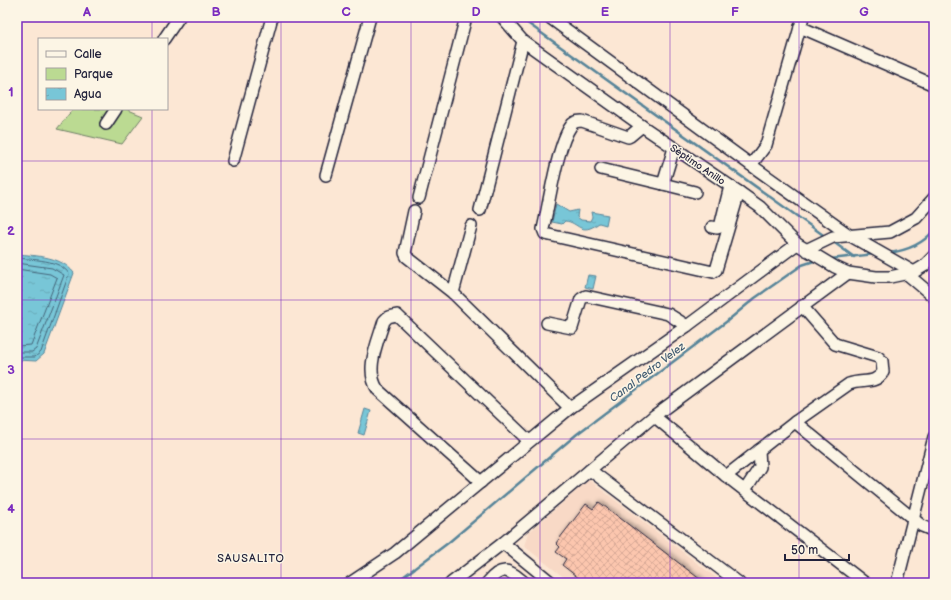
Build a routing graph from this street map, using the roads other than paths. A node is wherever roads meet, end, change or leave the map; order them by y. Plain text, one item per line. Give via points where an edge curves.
1 (179, 17) edge
2 (272, 17) edge
3 (370, 17) edge
4 (466, 17) edge
5 (502, 17) edge
6 (549, 17) edge
7 (802, 22) edge
8 (165, 38) edge
9 (523, 41) junction
10 (934, 85) edge
11 (115, 110) edge
12 (106, 124) dead end
13 (642, 126) junction
14 (674, 148) junction
15 (233, 161) dead end
16 (751, 165) junction
17 (601, 169) dead end
18 (326, 175) dead end
19 (663, 184) junction
20 (734, 189) junction
21 (695, 192) dead end
22 (419, 198) dead end
23 (934, 198) edge
24 (480, 210) dead end
25 (414, 211) dead end
26 (470, 226) dead end
27 (712, 227) dead end
28 (849, 235) junction
29 (804, 249) junction
30 (934, 256) edge
31 (929, 269) edge
32 (848, 273) junction
33 (911, 273) junction
34 (453, 293) junction
35 (934, 297) edge
36 (802, 306) junction
37 (547, 323) dead end
38 (687, 326) junction
39 (570, 408) junction
40 (654, 416) junction
41 (795, 422) junction
42 (934, 437) edge
43 (529, 441) junction
44 (759, 450) junction
45 (590, 470) junction
46 (726, 476) junction
47 (481, 482) junction
48 (745, 490) junction
49 (914, 518) junction
50 (934, 531) edge
51 (503, 543) junction
52 (350, 583) edge
53 (451, 583) edge
54 (486, 583) edge
55 (525, 583) edge
56 (552, 583) edge
57 (739, 583) edge
58 (865, 583) edge
59 (897, 583) edge

1 - 8 street
2 - 15 street
3 - 18 street
4 - 22 street
5 - 9 street, Séptimo Anillo
6 - 16 street
7 - 10 street
7 - 16 street via 766,145
9 - 13 street, Séptimo Anillo
9 - 24 street
11 - 12 street
13 - 14 street, Séptimo Anillo
13 - 20 street via 628,137 582,121 577,121 571,126 561,147 543,230 545,234 713,272 716,270
14 - 19 street
14 - 20 street, Séptimo Anillo
16 - 28 street
17 - 19 street
19 - 21 street
20 - 27 street via 720,227
20 - 29 street, Séptimo Anillo via 760,207
23 - 28 street via 916,218 890,232
25 - 34 street via 406,255
26 - 34 street
28 - 29 street via 833,237
28 - 33 street
29 - 32 street, Séptimo Anillo
29 - 38 street
30 - 31 street
31 - 33 street
32 - 33 street, Séptimo Anillo via 876,277
32 - 36 street
33 - 35 street
34 - 39 street
36 - 40 street
36 - 41 street via 835,344 878,357 882,361 883,372 873,381 849,384
37 - 38 street via 572,328 581,299 586,296 668,314
38 - 39 street
39 - 43 street
40 - 45 street
40 - 46 street
41 - 44 street
41 - 49 street
42 - 49 street
43 - 47 street
43 - 47 street via 397,315 388,317 384,321 371,369 373,383
44 - 46 street
44 - 48 street via 760,467
45 - 51 street
45 - 57 street
46 - 48 street
47 - 52 street via 395,553
48 - 58 street
49 - 50 street via 922,526
49 - 59 street
51 - 53 street
51 - 56 street
54 - 55 street via 496,572 505,570

